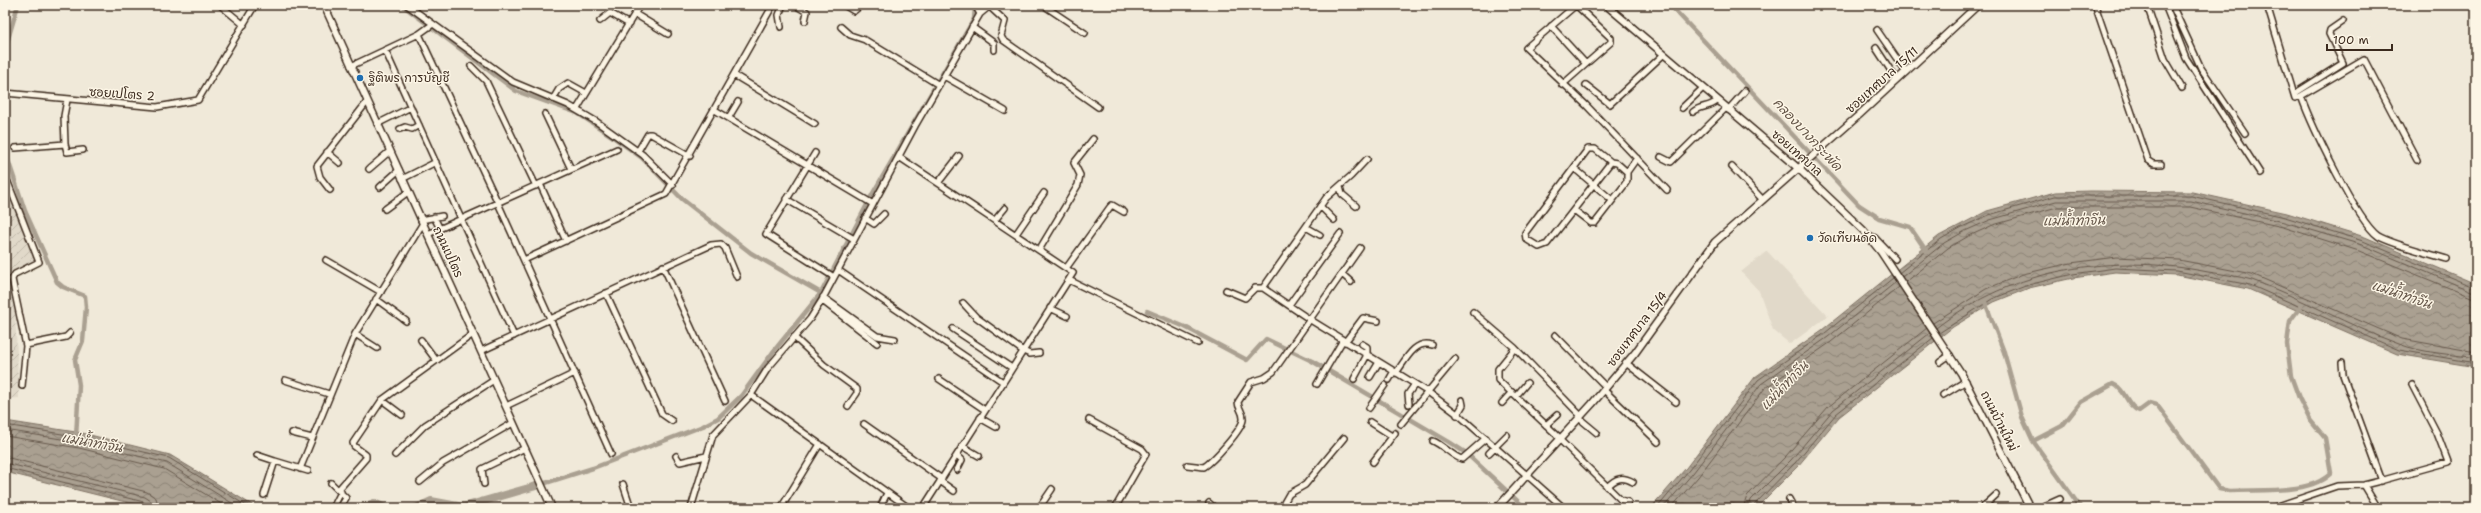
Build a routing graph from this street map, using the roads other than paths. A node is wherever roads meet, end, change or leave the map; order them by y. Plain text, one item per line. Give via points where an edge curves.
1 (220, 5) edge
2 (255, 5) edge
3 (324, 5) edge
4 (407, 5) edge
5 (640, 5) edge
6 (773, 5) edge
7 (783, 5) edge
8 (795, 5) edge
9 (844, 5) edge
10 (975, 5) edge
11 (1043, 5) edge
12 (1576, 5) edge
13 (1606, 5) edge
14 (1978, 5) edge
15 (2095, 5) edge
16 (2148, 5) edge
17 (2165, 5) edge
18 (2172, 5) edge
19 (2267, 5) edge
20 (860, 6) dead end
21 (991, 6) edge
22 (635, 14) junction
23 (980, 14) junction
24 (600, 21) dead end
25 (2343, 21) dead end
26 (805, 22) dead end
27 (629, 24) junction
28 (244, 25) junction
29 (1551, 26) junction
30 (430, 27) junction
31 (781, 27) dead end
32 (841, 27) dead end
33 (972, 27) junction
34 (1878, 30) dead end
35 (1085, 33) dead end
36 (420, 34) junction
37 (668, 34) dead end
38 (1876, 48) dead end
39 (385, 50) junction
40 (994, 50) dead end
41 (1663, 55) junction
42 (1586, 64) junction
43 (351, 66) junction
44 (471, 66) dead end
45 (1906, 72) junction
46 (734, 75) junction
47 (944, 76) junction
48 (1897, 80) junction
49 (937, 83) junction
50 (1562, 85) junction
51 (1586, 85) dead end
52 (1703, 88) junction
53 (2182, 88) dead end
54 (1745, 91) dead end
55 (5, 93) edge
56 (586, 93) junction
57 (2294, 94) junction
58 (2301, 96) junction
59 (553, 99) junction
60 (67, 100) junction
61 (1717, 101) junction
62 (367, 102) junction
63 (738, 102) dead end
64 (411, 107) junction
65 (1098, 107) dead end
66 (1682, 108) dead end
67 (577, 109) junction
68 (1727, 109) junction
69 (716, 110) junction
70 (1005, 111) dead end
71 (1693, 112) dead end
72 (545, 114) dead end
73 (728, 118) junction
74 (377, 124) junction
75 (815, 124) dead end
76 (419, 125) junction
77 (400, 129) dead end
78 (2245, 133) dead end
79 (1094, 139) dead end
80 (65, 144) junction
81 (15, 148) dead end
82 (617, 149) dead end
83 (83, 150) dead end
84 (390, 151) junction
85 (638, 151) junction
86 (327, 152) junction
87 (815, 153) dead end
88 (690, 156) junction
89 (959, 156) dead end
90 (899, 157) junction
91 (1661, 157) dead end
92 (1637, 158) junction
93 (1367, 159) dead end
94 (2417, 160) dead end
95 (436, 162) junction
96 (1611, 162) junction
97 (340, 163) dead end
98 (2161, 164) dead end
99 (807, 166) junction
100 (1732, 167) dead end
101 (1574, 168) junction
102 (369, 169) dead end
103 (571, 169) junction
104 (1799, 169) junction
105 (398, 170) junction
106 (1627, 172) junction
107 (2260, 173) dead end
108 (5, 175) edge
109 (402, 179) junction
110 (938, 182) junction
111 (1594, 184) junction
112 (538, 185) junction
113 (672, 186) junction
114 (380, 187) dead end
115 (1340, 187) junction
116 (330, 190) dead end
117 (1667, 190) dead end
118 (408, 192) junction
119 (1044, 193) dead end
120 (786, 199) junction
121 (1612, 200) junction
122 (1763, 200) junction
123 (498, 203) junction
124 (872, 204) junction
125 (1320, 206) junction
126 (1356, 206) dead end
127 (1005, 208) dead end
128 (384, 209) dead end
129 (1574, 210) junction
130 (1124, 212) dead end
131 (884, 214) dead end
132 (442, 216) dead end
133 (434, 218) junction
134 (865, 218) junction
135 (462, 219) junction
136 (995, 220) junction
137 (1334, 220) dead end
138 (422, 222) junction
139 (1306, 227) junction
140 (440, 229) junction
141 (428, 234) junction
142 (1016, 234) junction
143 (1340, 234) dead end
144 (1866, 234) junction
145 (1320, 235) dead end
146 (853, 238) junction
147 (566, 241) junction
148 (1360, 248) dead end
149 (1039, 250) junction
150 (1895, 259) dead end
151 (2447, 259) dead end
152 (326, 260) dead end
153 (524, 260) junction
154 (663, 266) junction
155 (1067, 267) junction
156 (838, 270) junction
157 (1342, 274) junction
158 (1071, 276) junction
159 (737, 277) dead end
160 (832, 277) junction
161 (1351, 282) dead end
162 (1263, 288) junction
163 (1226, 290) dead end
164 (381, 292) junction
165 (606, 293) junction
166 (822, 298) junction
167 (376, 299) junction
168 (963, 303) dead end
169 (1288, 305) junction
170 (1050, 308) junction
171 (1473, 312) dead end
172 (1067, 316) dead end
173 (551, 319) junction
174 (1309, 319) junction
175 (406, 321) dead end
176 (1378, 321) dead end
177 (953, 329) dead end
178 (70, 333) dead end
179 (355, 334) junction
180 (473, 334) junction
181 (1556, 335) dead end
182 (514, 336) junction
183 (794, 337) junction
184 (895, 339) dead end
185 (421, 340) dead end
186 (1344, 341) junction
187 (877, 343) dead end
188 (1198, 343) dead end
189 (1362, 344) dead end
190 (26, 345) junction
191 (1432, 345) dead end
192 (1944, 346) joint
193 (377, 348) dead end
194 (1515, 348) junction
195 (481, 350) junction
196 (1023, 351) junction
197 (1039, 353) dead end
198 (1367, 355) junction
199 (1950, 355) junction
200 (436, 360) junction
201 (1455, 360) dead end
202 (1379, 362) junction
203 (1940, 362) dead end
204 (1626, 363) junction
205 (2342, 364) dead end
206 (1012, 368) junction
207 (575, 372) junction
208 (1395, 372) junction
209 (1370, 376) dead end
210 (940, 378) dead end
211 (1354, 379) dead end
212 (285, 380) dead end
213 (494, 380) junction
214 (1389, 380) dead end
215 (1003, 382) junction
216 (1966, 382) junction
217 (1527, 383) dead end
218 (1317, 384) dead end
219 (1415, 384) junction
220 (1385, 385) dead end
221 (2412, 385) dead end
222 (22, 386) dead end
223 (1605, 389) junction
224 (1428, 392) junction
225 (329, 394) junction
226 (751, 394) junction
227 (1514, 394) junction
228 (1943, 395) dead end
229 (382, 400) junction
230 (1462, 400) dead end
231 (725, 401) dead end
232 (1676, 402) dead end
233 (1502, 403) dead end
234 (1409, 404) dead end
235 (506, 406) junction
236 (848, 406) dead end
237 (1369, 408) dead end
238 (985, 410) junction
239 (402, 415) dead end
240 (1458, 415) junction
241 (1557, 415) dead end
242 (1580, 417) junction
243 (980, 418) junction
244 (1089, 420) dead end
245 (1404, 420) tunnel mouth
246 (672, 421) dead end
247 (1370, 422) dead end
248 (513, 423) junction
249 (864, 424) dead end
250 (1546, 425) junction
251 (996, 427) dead end
252 (292, 433) dead end
253 (1597, 433) dead end
254 (1507, 435) dead end
255 (312, 438) junction
256 (1344, 438) dead end
257 (1486, 438) junction
258 (1559, 439) junction
259 (1433, 441) dead end
260 (1658, 442) dead end
261 (820, 444) junction
262 (962, 446) junction
263 (1496, 447) junction
264 (525, 448) junction
265 (1489, 453) dead end
266 (395, 454) dead end
267 (611, 454) dead end
268 (257, 455) dead end
269 (957, 455) junction
270 (676, 456) dead end
271 (706, 456) junction
272 (979, 456) dead end
273 (275, 461) junction
274 (1373, 462) dead end
275 (1187, 465) dead end
276 (300, 468) junction
277 (957, 470) dead end
278 (308, 471) dead end
279 (1526, 474) junction
280 (941, 480) junction
281 (2382, 481) junction
282 (420, 482) dead end
283 (1633, 482) dead end
284 (331, 483) dead end
285 (484, 484) dead end
286 (623, 484) dead end
287 (2364, 485) junction
288 (1607, 486) junction
289 (1052, 489) dead end
290 (340, 490) junction
291 (954, 491) dead end
292 (887, 493) junction
293 (264, 495) dead end
294 (1996, 495) dead end
295 (1789, 499) dead end
296 (2060, 499) dead end
297 (1628, 502) dead end
298 (1208, 503) dead end
299 (333, 508) edge
300 (340, 508) edge
301 (552, 508) edge
302 (631, 508) edge
303 (692, 508) edge
304 (781, 508) edge
305 (880, 508) edge
306 (909, 508) edge
307 (923, 508) edge
308 (1039, 508) edge
309 (1115, 508) edge
310 (1215, 508) edge
311 (1281, 508) edge
312 (1497, 508) edge
313 (1564, 508) edge
314 (1794, 508) edge
315 (1982, 508) edge
316 (2030, 508) edge
317 (2040, 508) edge
318 (2272, 508) edge
319 (2378, 508) edge

1 - 28 street
2 - 28 street, ซอยเปโตร 2
3 - 43 street, ถนนเปโตร
4 - 30 street
5 - 22 street
6 - 46 street
7 - 31 street via 779,15
8 - 26 street via 807,12
9 - 20 street via 854,11
10 - 23 street
11 - 35 street
12 - 29 street
12 - 42 street via 1611,40 1610,44
13 - 41 street, ซอยเทศบาล
14 - 45 street, ซอยเทศบาล 15/11
15 - 98 street via 2148,160 2154,164
16 - 53 street via 2165,59
17 - 107 street via 2186,58
18 - 78 street via 2201,68
19 - 57 street
21 - 23 street
21 - 65 street via 1005,21 1001,36 1003,40
22 - 27 street
22 - 37 street
23 - 33 street
24 - 27 street via 610,13
25 - 57 street via 2330,30 2329,34 2343,63
27 - 56 street
28 - 60 street, ซอยเปโตร 2 via 198,100 157,107
29 - 42 street
29 - 50 street via 1526,48
30 - 36 street
30 - 59 street via 513,82
32 - 49 street via 850,35 866,40
33 - 40 street via 994,43
33 - 47 street
34 - 45 street
36 - 39 street
36 - 123 street
38 - 48 street
39 - 43 street
39 - 64 street
41 - 51 street via 1610,104
41 - 52 street, ซอยเทศบาล
42 - 50 street
43 - 62 street, ถนนเปโตร
44 - 112 street via 486,80
45 - 48 street, ซอยเทศบาล 15/11
46 - 69 street
46 - 75 street
47 - 49 street
47 - 70 street
48 - 104 street, ซอยเทศบาล 15/11
49 - 90 street
50 - 92 street
52 - 61 street, ซอยเทศบาล
52 - 66 street
54 - 68 street
55 - 60 street, ซอยเปโตร 2
56 - 59 street via 568,83 559,89
56 - 67 street
57 - 58 street via 2295,98
58 - 94 street via 2364,59
58 - 151 street via 2312,124 2363,220 2383,239
59 - 67 street
60 - 80 street via 64,116
61 - 68 street, ซอยเทศบาล
61 - 71 street via 1711,106 1700,107
62 - 74 street, ถนนเปโตร
62 - 86 street
63 - 73 street
64 - 74 street
64 - 76 street
67 - 85 street
68 - 91 street via 1671,162
68 - 104 street, ซอยเทศบาล
69 - 73 street
69 - 88 street
72 - 103 street
73 - 99 street
74 - 84 street, ถนนเปโตร
76 - 77 street via 412,129
76 - 95 street
79 - 149 street via 1074,163 1080,176 1078,185
80 - 81 street
80 - 83 street via 67,152
82 - 103 street
84 - 102 street
84 - 105 street, ถนนเปโตร
85 - 88 street via 648,134 651,134
85 - 113 street
86 - 97 street
86 - 116 street via 317,168 322,181
87 - 99 street
88 - 113 street
89 - 110 street
90 - 110 street
90 - 124 street
92 - 106 street
92 - 117 street
93 - 115 street
95 - 109 street
95 - 135 street
96 - 101 street via 1591,148
96 - 106 street
96 - 111 street
99 - 120 street
99 - 124 street
100 - 122 street
101 - 111 street
101 - 129 street via 1524,232 1526,239 1541,248
103 - 112 street
104 - 122 street, ซอยเทศบาล 15/4
104 - 144 street, ซอยเทศบาล
105 - 109 street, ถนนเปโตร
105 - 114 street
106 - 121 street via 1627,181
108 - 190 street via 39,262 15,274 12,279
109 - 118 street, ถนนเปโตร
110 - 136 street
111 - 121 street
111 - 129 street
112 - 123 street
112 - 147 street
113 - 147 street via 666,194
115 - 125 street via 1330,193
115 - 126 street via 1342,194
118 - 128 street
118 - 138 street, ถนนเปโตร
119 - 142 street
120 - 146 street
120 - 160 street via 766,235
121 - 129 street via 1593,223
122 - 204 street, ซอยเทศบาล 15/4 via 1709,249
123 - 135 street
123 - 153 street
124 - 134 street
125 - 137 street
125 - 139 street
127 - 136 street
130 - 155 street via 1112,205
131 - 134 street via 874,224
132 - 133 street
133 - 138 street
133 - 140 street
134 - 146 street
135 - 140 street
135 - 182 street
136 - 142 street
138 - 141 street, ถนนเปโตร
138 - 164 street
139 - 145 street
139 - 162 street
140 - 141 street
141 - 180 street, ถนนเปโตร
142 - 149 street
143 - 169 street
144 - 150 street via 1875,238
144 - 192 street, ซอยเทศบาล via 1881,252
146 - 156 street
147 - 153 street
148 - 157 street
149 - 155 street
152 - 164 street
153 - 173 street
154 - 159 street via 718,244 725,248
154 - 165 street
154 - 231 street
155 - 158 street
156 - 160 street
156 - 215 street
157 - 161 street
157 - 174 street
158 - 170 street
158 - 188 street
160 - 166 street
162 - 163 street via 1255,288 1245,298
162 - 169 street
164 - 167 street
165 - 173 street
165 - 246 street via 662,414
166 - 183 street
166 - 184 street via 877,336
166 - 187 street
167 - 175 street
167 - 179 street
168 - 196 street via 976,317
169 - 174 street
170 - 172 street
170 - 196 street
171 - 194 street
173 - 182 street
173 - 207 street
174 - 186 street
174 - 275 street via 1273,372 1251,382 1242,393 1238,402 1243,418 1224,449 1213,456 1204,467
176 - 186 street via 1363,318
177 - 206 street
178 - 190 street via 66,338
179 - 193 street
179 - 225 street
180 - 195 street, ถนนเปโตร
180 - 200 street
181 - 223 street
182 - 195 street
183 - 226 street via 768,368
183 - 236 street via 824,365 857,390
185 - 200 street
186 - 198 street
186 - 218 street
189 - 198 street via 1367,347
190 - 222 street
191 - 208 street via 1423,344 1414,349
192 - 199 street, ถนนบ้านใหม่
194 - 227 street via 1497,374 1498,380
194 - 242 street
195 - 213 street, ถนนเปโตร
196 - 197 street via 1030,354
196 - 206 street
198 - 202 street
198 - 211 street
199 - 203 street
199 - 216 street, ถนนบ้านใหม่
200 - 229 street
201 - 224 street
202 - 208 street
202 - 209 street
204 - 223 street, ซอยเทศบาล 15/4
204 - 232 street
205 - 281 street via 2343,375
206 - 215 street
207 - 235 street
207 - 267 street
208 - 214 street
208 - 219 street
210 - 238 street
212 - 225 street
213 - 235 street, ถนนเปโตร
213 - 266 street via 425,425
215 - 238 street
216 - 228 street
216 - 316 street, ถนนบ้านใหม่
217 - 227 street
219 - 224 street
219 - 234 street via 1408,394
220 - 237 street
221 - 281 street via 2449,460 2436,467
223 - 242 street, ซอยเทศบาล 15/4
223 - 260 street
224 - 240 street
224 - 245 street
225 - 255 street
226 - 261 street
226 - 271 street via 713,435
227 - 233 street
227 - 250 street
229 - 239 street
229 - 290 street via 353,443 366,458
230 - 240 street via 1463,405
235 - 248 street, ถนนเปโตร
238 - 243 street
240 - 257 street
241 - 250 street
242 - 253 street
242 - 258 street, ซอยเทศบาล 15/4
243 - 251 street
243 - 262 street
244 - 309 street via 1142,449 1146,454
247 - 274 street via 1394,434
248 - 264 street, ถนนเปโตร
248 - 282 street via 443,463
249 - 280 street
250 - 258 street
252 - 255 street
254 - 263 street
255 - 276 street
256 - 311 street via 1305,485 1290,494
257 - 259 street via 1466,457 1455,456 1447,448
257 - 263 street
258 - 279 street, ซอยเทศบาล 15/4
258 - 288 street
261 - 292 street
261 - 304 street
262 - 269 street
262 - 272 street
263 - 265 street
263 - 279 street
264 - 285 street via 482,469
264 - 301 street, ถนนเปโตร
268 - 273 street
269 - 277 street via 962,460
269 - 280 street
270 - 271 street via 680,462
271 - 303 street
273 - 276 street
273 - 293 street
276 - 278 street
279 - 312 street, ซอยเทศบาล 15/4
279 - 313 street
280 - 291 street
280 - 307 street
281 - 287 street
283 - 288 street via 1618,478
284 - 290 street
286 - 302 street
287 - 318 street via 2337,486
287 - 319 street
288 - 297 street via 1621,500
289 - 308 street
290 - 299 street
290 - 300 street via 346,498
292 - 305 street
292 - 306 street
294 - 315 street
295 - 314 street
296 - 317 street
298 - 310 street

